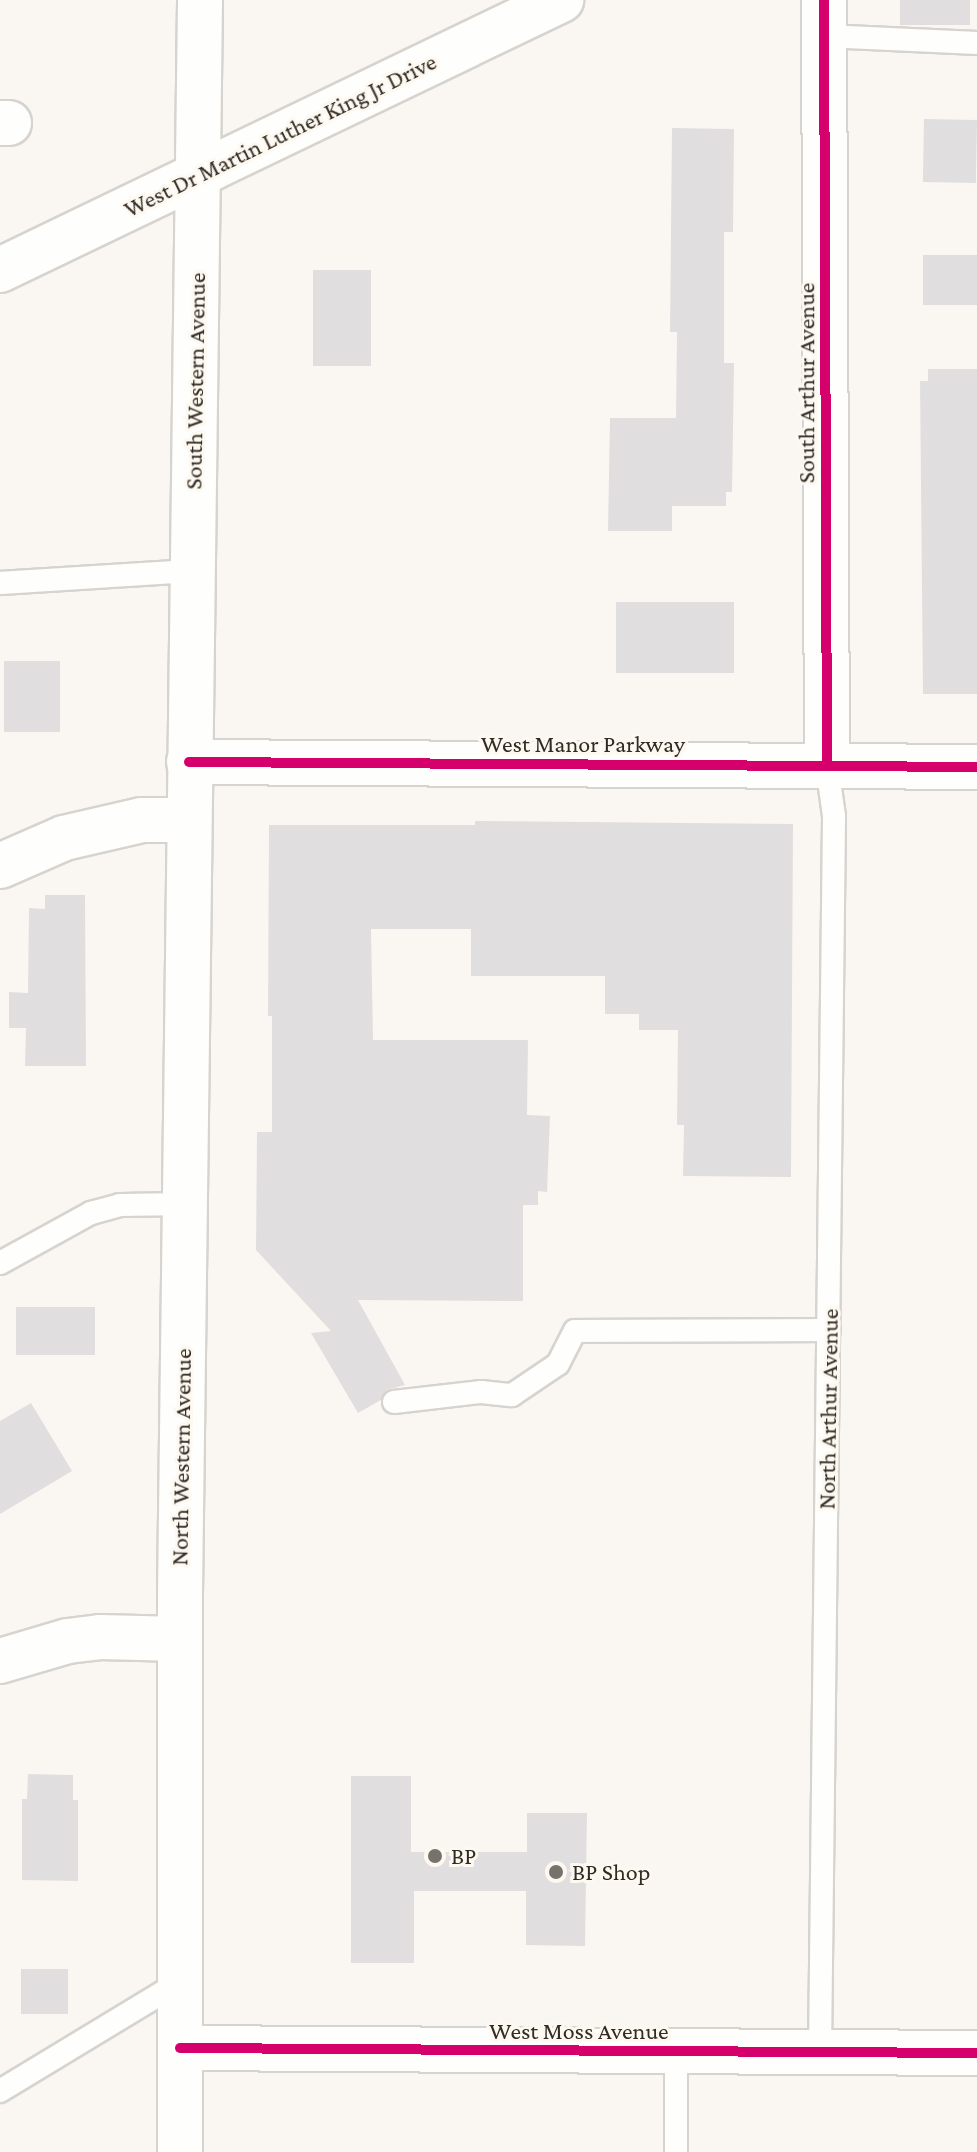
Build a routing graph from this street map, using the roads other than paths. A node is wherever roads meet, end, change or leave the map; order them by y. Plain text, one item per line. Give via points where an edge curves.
1 (200, 0) edge
2 (561, 0) edge
3 (824, 18) edge
4 (977, 43) edge
5 (197, 175) junction
6 (0, 270) edge
7 (192, 571) junction
8 (0, 583) edge
9 (189, 762) junction
10 (827, 766) junction
11 (977, 767) edge
12 (189, 820) junction
13 (0, 866) edge
14 (184, 1204) junction
15 (0, 1263) edge
16 (829, 1330) junction
17 (394, 1402) dead end
18 (180, 1639) junction
19 (0, 1661) edge
20 (180, 1982) junction
21 (180, 2048) junction
22 (676, 2051) junction
23 (820, 2052) junction
24 (977, 2053) edge
25 (0, 2091) edge
26 (180, 2152) edge
27 (676, 2152) edge

1 - 5 main road, South Western Avenue
2 - 5 main road, West Dr Martin Luther King Jr Drive
3 - 4 lane
3 - 10 main road, South Arthur Avenue
5 - 6 main road, West Dr Martin Luther King Jr Drive
5 - 7 main road, South Western Avenue
7 - 8 lane
7 - 9 main road, South Western Avenue
9 - 10 main road, West Manor Parkway
9 - 12 main road, North Western Avenue
10 - 11 main road, West Manor Parkway
10 - 16 lane, North Arthur Avenue via 834,816
12 - 13 main road via 142,820 64,838
12 - 14 main road, North Western Avenue
14 - 15 lane via 120,1205 91,1213
14 - 18 main road, North Western Avenue
16 - 17 lane via 575,1331 558,1364 512,1395 481,1392
16 - 23 lane, North Arthur Avenue
18 - 19 main road via 100,1637
18 - 20 main road, North Western Avenue
20 - 21 main road, North Western Avenue
20 - 25 lane
21 - 22 main road, West Moss Avenue
21 - 26 main road, North Western Avenue
22 - 23 main road, West Moss Avenue
22 - 27 lane
23 - 24 main road, West Moss Avenue

